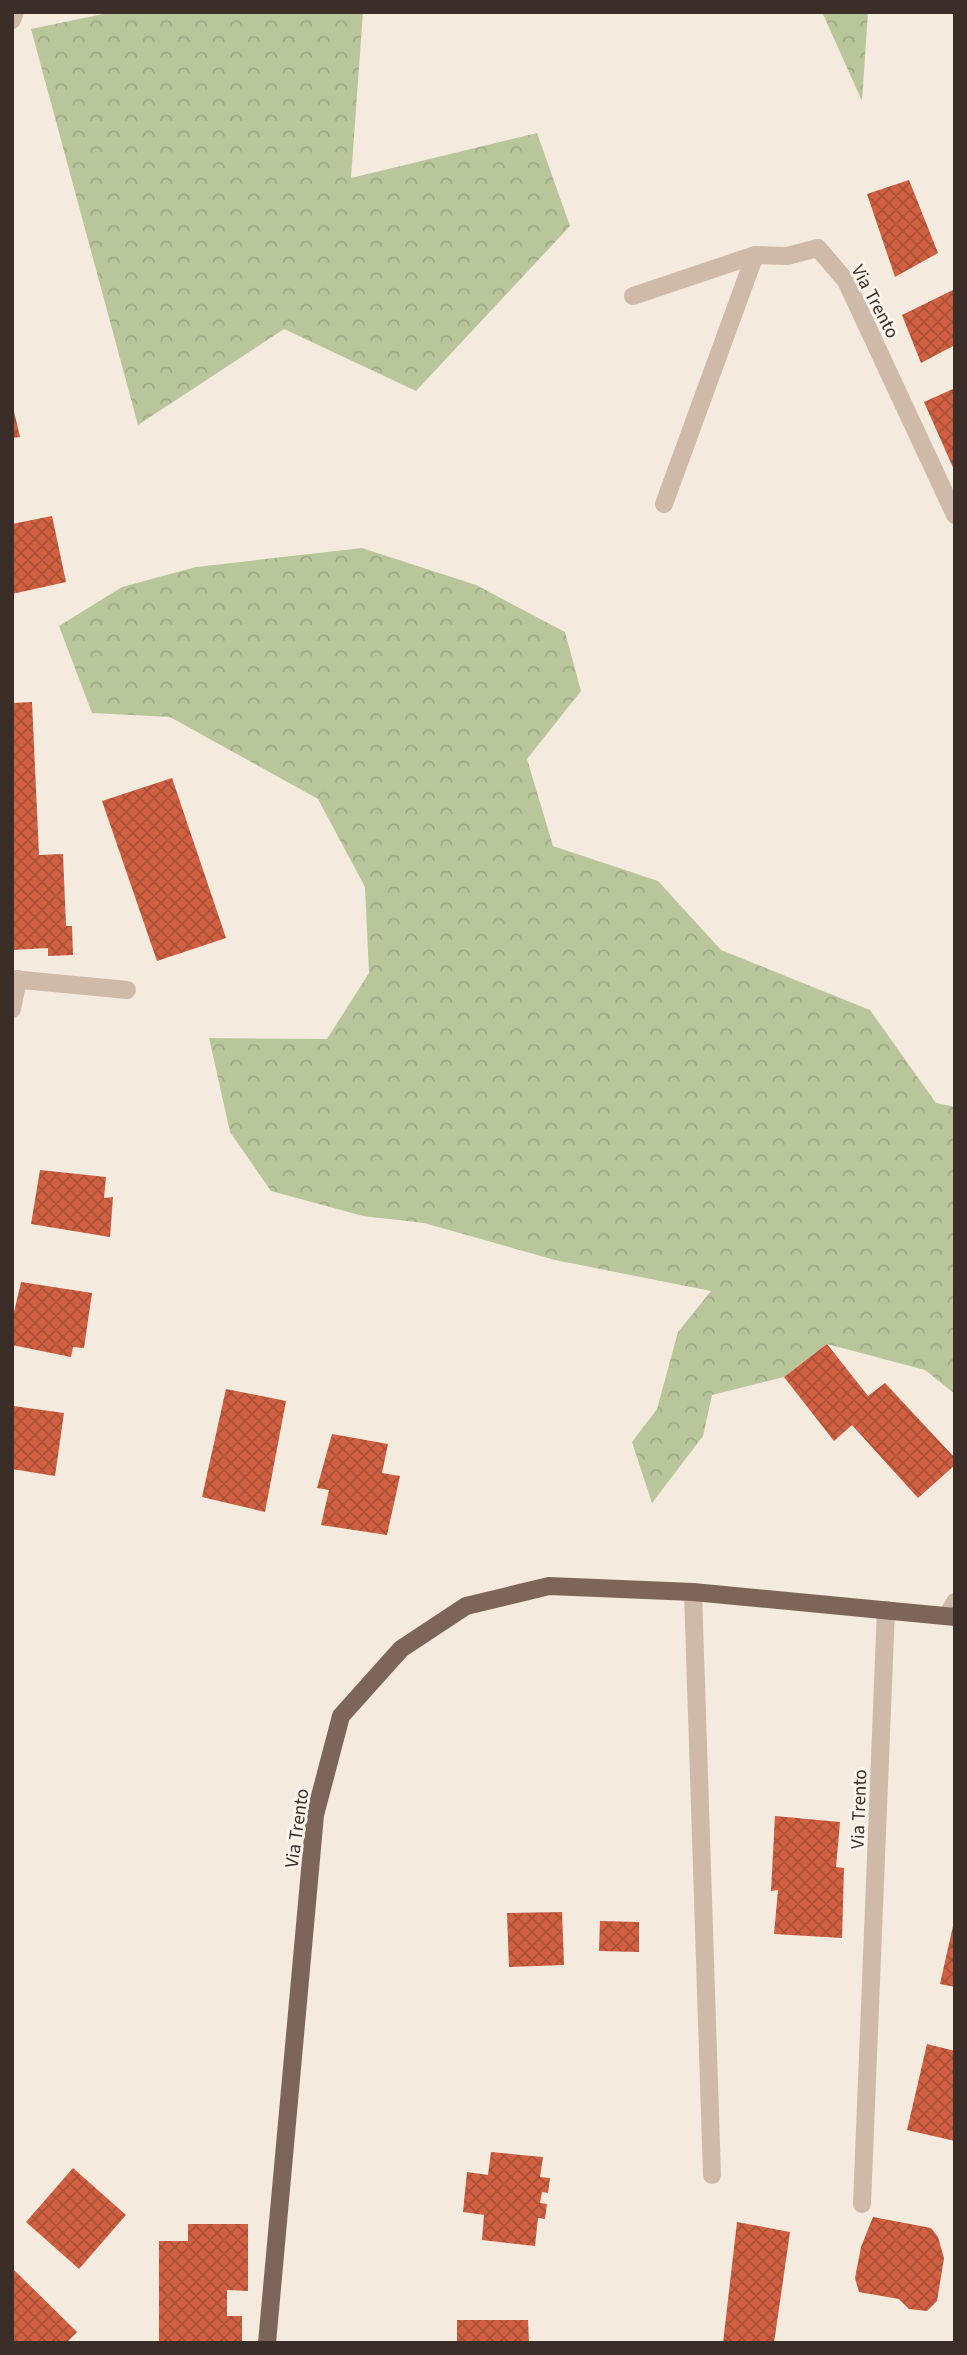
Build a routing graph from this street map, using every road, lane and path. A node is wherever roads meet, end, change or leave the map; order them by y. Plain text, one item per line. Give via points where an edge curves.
1 (15, 12) edge
2 (12, 20) edge
3 (755, 255) junction
4 (633, 296) dead end
5 (664, 504) dead end
6 (955, 515) edge
7 (15, 979) edge
8 (127, 990) dead end
9 (12, 1009) edge
10 (693, 1592) junction
11 (886, 1610) junction
12 (952, 1612) edge
13 (712, 2175) dead end
14 (862, 2204) dead end
15 (267, 2343) edge

1 - 2 street
3 - 4 street, Via Trento
3 - 5 street
3 - 6 street, Via Trento via 786,256 818,248 846,281
7 - 8 street
7 - 9 street
10 - 11 main road, Via Trento
10 - 13 street
10 - 15 main road, Via Trento via 549,1586 466,1606 401,1649 341,1716 314,1815
11 - 12 main road
11 - 14 street, Via Trento

